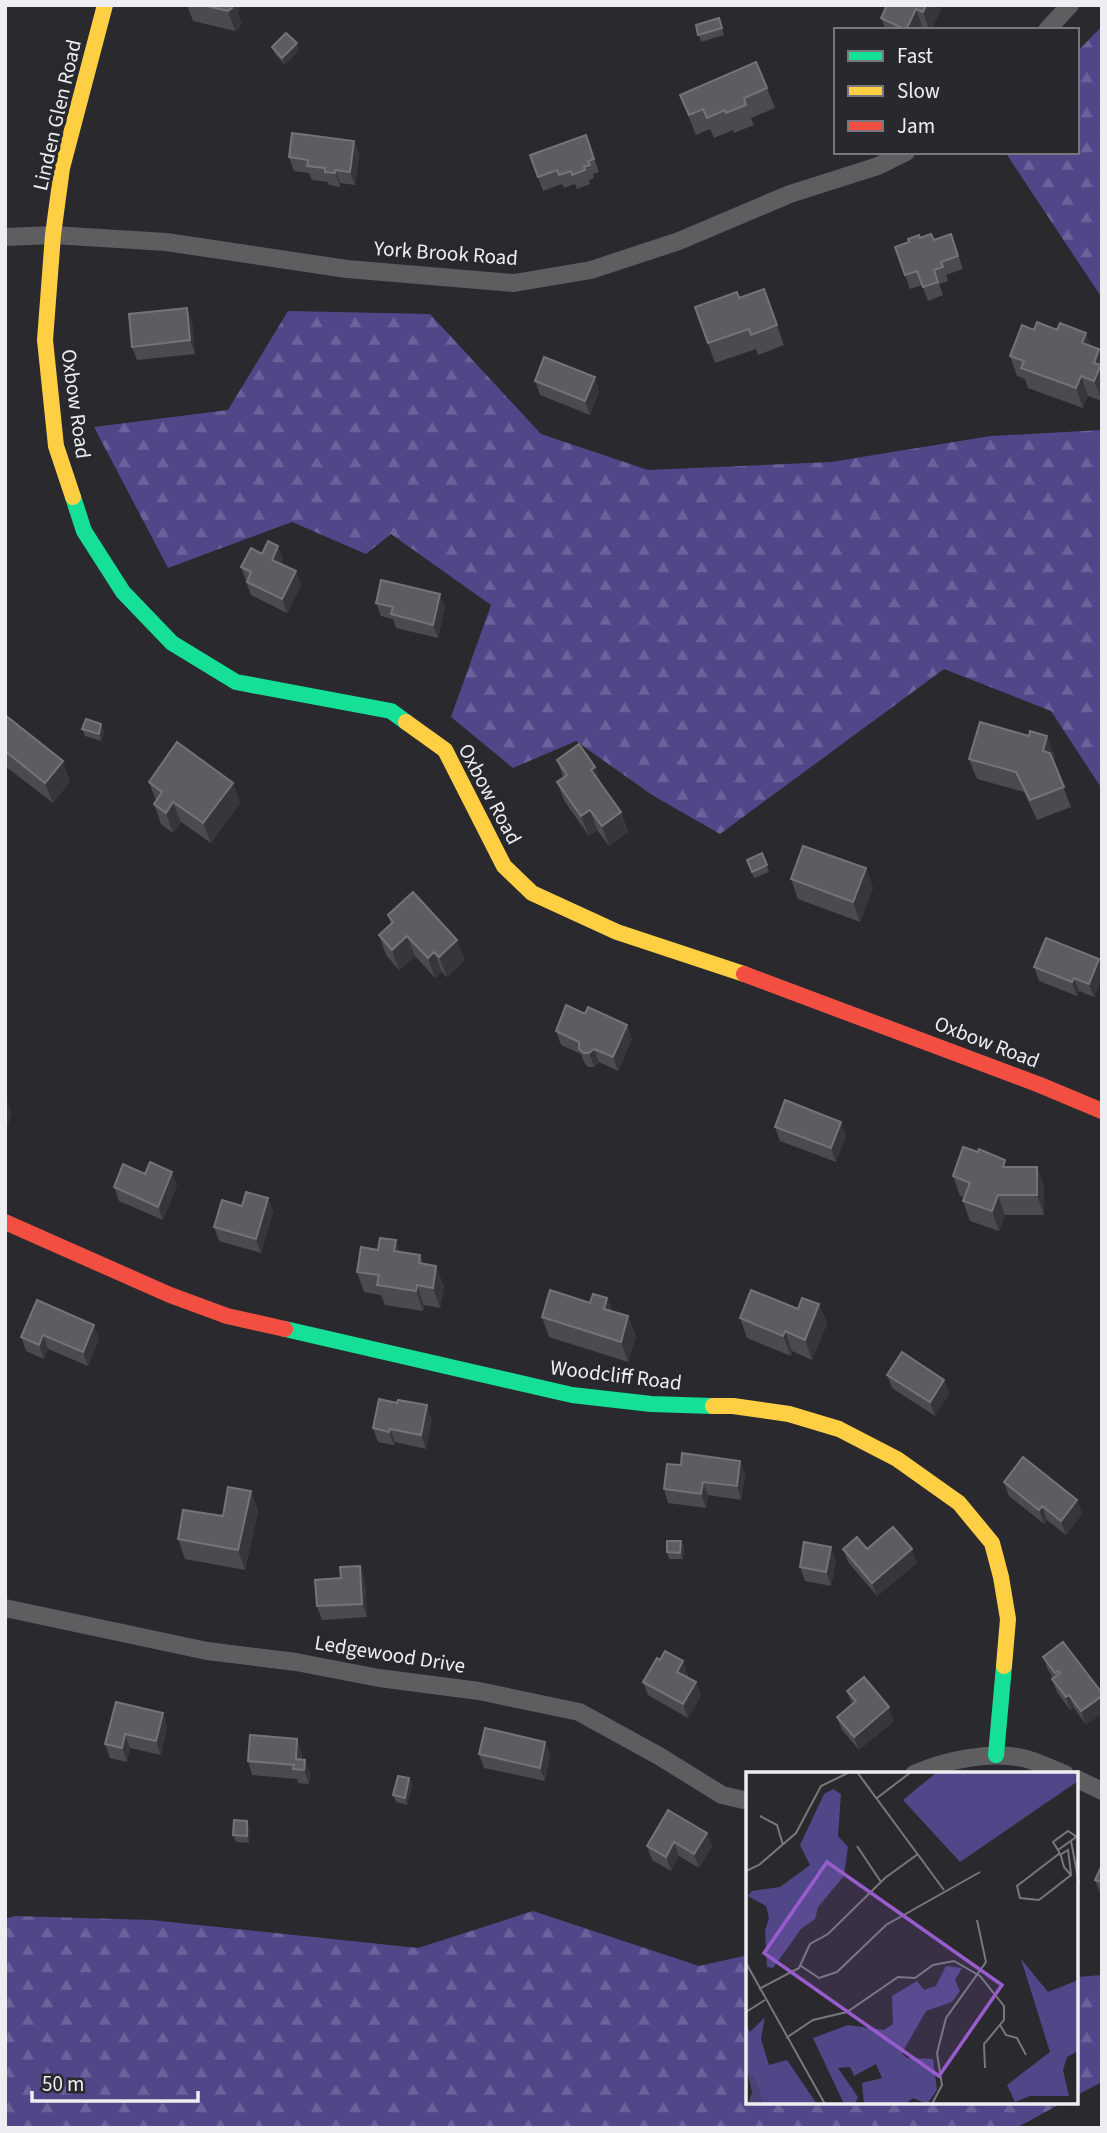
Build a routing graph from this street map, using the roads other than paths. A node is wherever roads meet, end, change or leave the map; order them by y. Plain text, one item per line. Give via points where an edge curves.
1 (105, 5) edge
2 (1070, 5) edge
3 (1050, 28) edge
4 (901, 154) edge
5 (53, 234) junction
6 (5, 237) edge
7 (1102, 1111) edge
8 (5, 1222) edge
9 (5, 1608) edge
10 (996, 1755) junction
11 (921, 1772) edge
12 (1060, 1772) edge
13 (1079, 1780) edge
14 (1102, 1791) edge
15 (746, 1801) edge

1 - 5 street, Linden Glen Road via 62,168
2 - 3 street
4 - 5 street, York Brook Road via 679,241 591,270 514,283 347,270 166,242
5 - 6 street, York Brook Road
5 - 7 street, Oxbow Road via 45,340 57,446 84,531 123,592 172,643 236,682 391,711 445,750 504,866 532,893 617,932 752,976
8 - 10 street, Woodcliff Road via 122,1276 226,1316 572,1395 789,1414 839,1429 897,1459 959,1503 992,1543 1008,1619
9 - 15 street, Ledgewood Drive via 207,1651 479,1692 579,1712 722,1795
10 - 11 street via 974,1756
10 - 12 street via 1025,1758
13 - 14 street

